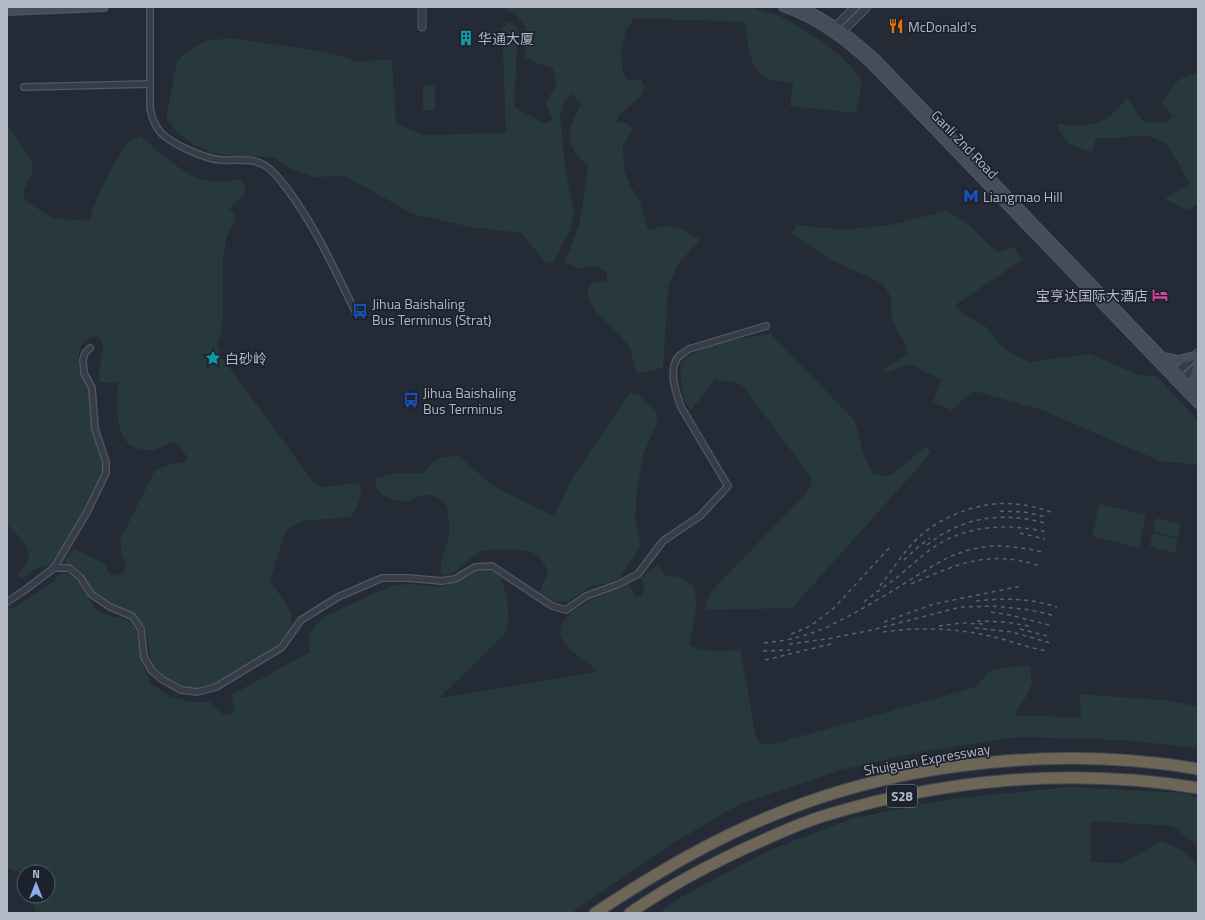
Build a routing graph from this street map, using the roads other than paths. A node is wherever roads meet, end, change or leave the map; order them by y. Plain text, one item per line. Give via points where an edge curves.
1 (104, 7) edge
2 (150, 7) edge
3 (422, 7) edge
4 (783, 7) edge
5 (801, 7) edge
6 (855, 7) edge
7 (867, 7) edge
8 (7, 11) edge
9 (422, 27) dead end
10 (838, 30) junction
11 (150, 84) junction
12 (24, 87) dead end
13 (357, 316) dead end
14 (766, 326) dead end
15 (90, 348) dead end
16 (1196, 354) edge
17 (1161, 357) junction
18 (1198, 365) edge
19 (1178, 377) junction
20 (1198, 394) edge
21 (1198, 404) edge
22 (54, 568) junction
23 (7, 602) edge
24 (1198, 769) edge
25 (1198, 788) edge
26 (595, 913) edge
27 (630, 913) edge

1 - 8 main road
2 - 11 street
3 - 9 street
4 - 10 main road, Ganli 2nd Road
5 - 10 main road, Ganli 2nd Road
6 - 10 street
7 - 10 street
10 - 17 main road, Ganli 2nd Road via 876,60
10 - 19 main road, Ganli 2nd Road
11 - 12 street
11 - 13 street via 150,108 153,121 161,133 203,156 220,160 254,161 265,165 276,174 315,229
14 - 22 street via 689,349 679,356 674,366 676,393 681,407 728,486 700,516 663,541 638,574 586,596 566,610 552,606 492,566 476,567 455,579 442,581 382,578 338,597 307,616 301,620 282,647 216,687 198,692 182,690 152,671 144,657 141,629 132,616 110,607 91,594 80,577 69,568
15 - 22 street via 83,360 84,374 92,388 95,428 106,462 106,473 87,512
16 - 17 main road via 1179,360
16 - 19 street
17 - 19 main road, Ganli 2nd Road
18 - 19 street
18 - 20 main road via 1194,379
19 - 20 main road, Ganli 2nd Road
19 - 21 main road, Ganli 2nd Road
22 - 23 street
24 - 26 highway, Shuiguan Expressway / S28 via 1145,762 1052,758 949,768 862,785 786,810 743,829 662,871
25 - 27 highway, S28 via 1097,778 1053,778 1004,780 910,794 829,814 786,830 709,865

